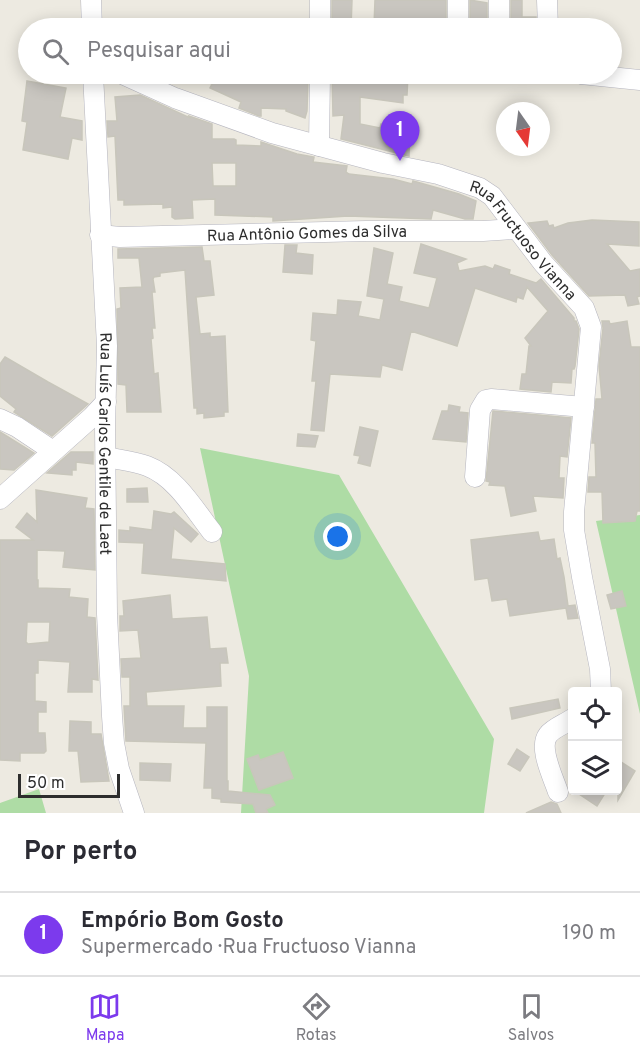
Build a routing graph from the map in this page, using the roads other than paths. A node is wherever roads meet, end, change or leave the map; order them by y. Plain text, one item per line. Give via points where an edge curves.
1 (92, 0) edge
2 (320, 0) edge
3 (458, 0) edge
4 (499, 0) edge
5 (547, 0) edge
6 (92, 18) edge
7 (320, 18) edge
8 (458, 18) edge
9 (499, 18) edge
10 (548, 18) edge
11 (622, 78) edge
12 (640, 80) edge
13 (93, 84) edge
14 (144, 84) edge
15 (320, 84) edge
16 (319, 146) junction
17 (515, 229) junction
18 (100, 236) junction
19 (106, 402) junction
20 (584, 407) junction
21 (0, 418) edge
22 (53, 451) junction
23 (106, 458) junction
24 (475, 477) dead end
25 (0, 499) edge
26 (212, 532) dead end
27 (601, 687) edge
28 (568, 722) edge
29 (558, 792) dead end
30 (134, 813) edge

1 - 6 street
2 - 7 street
3 - 8 street
4 - 9 street
5 - 10 street
11 - 12 street
13 - 18 street, Rua Luís Carlos Gentile de Laet
14 - 16 street, Rua Fructuoso Vianna via 216,113
15 - 16 street
16 - 17 street, Rua Fructuoso Vianna via 480,188 492,196
17 - 18 street, Rua Antônio Gomes da Silva
17 - 20 street, Rua Fructuoso Vianna via 584,308 589,319
18 - 19 street, Rua Luís Carlos Gentile de Laet via 107,346
19 - 22 street
19 - 23 street, Rua Luís Carlos Gentile de Laet
20 - 24 street via 486,400 480,410
20 - 27 street, Rua Fructuoso Vianna via 574,530
21 - 22 street
22 - 25 street
23 - 26 street via 162,473
23 - 30 street, Rua Luís Carlos Gentile de Laet via 107,614 113,729 121,777
28 - 29 street via 548,735 544,743

